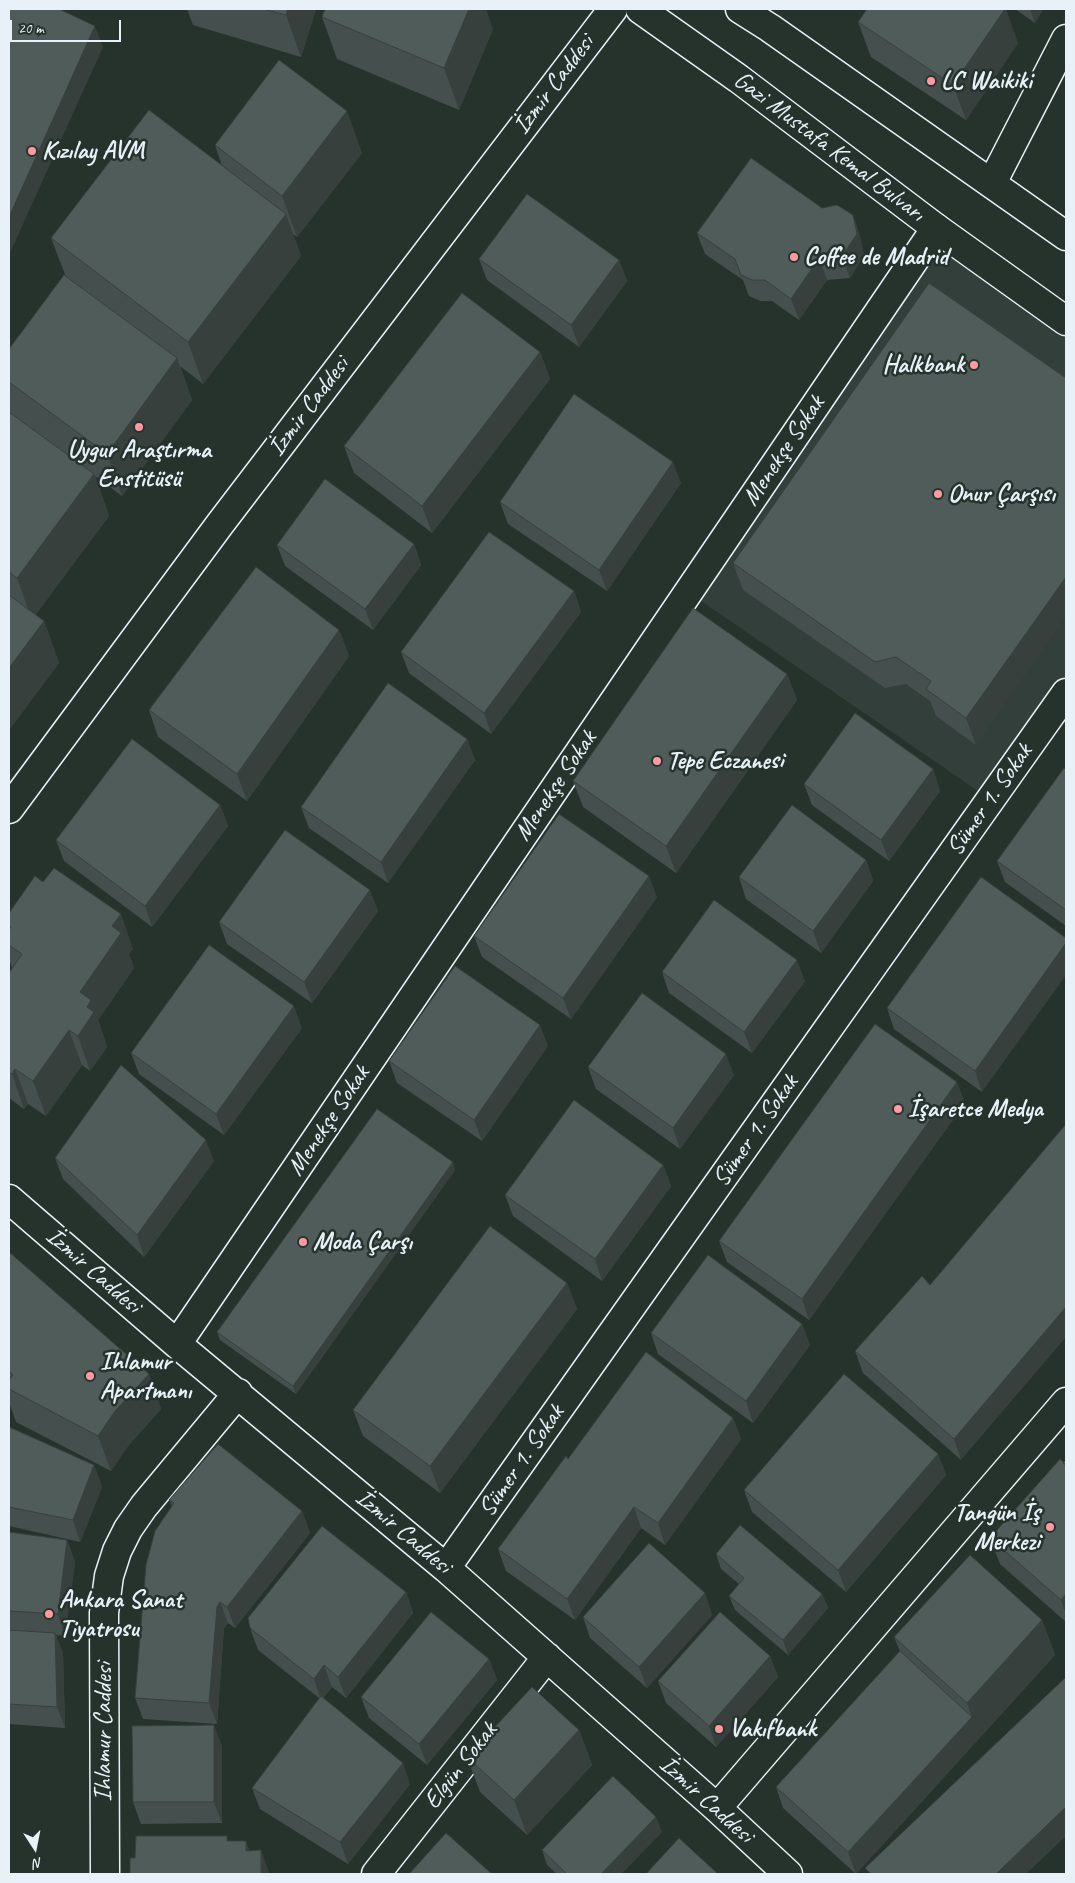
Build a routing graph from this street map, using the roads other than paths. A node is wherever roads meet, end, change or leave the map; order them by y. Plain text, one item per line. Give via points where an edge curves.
1 (613, 9) edge
2 (640, 9) edge
3 (740, 9) edge
4 (1066, 39) edge
5 (992, 183) junction
6 (936, 228) junction
7 (1066, 236) edge
8 (1066, 321) edge
9 (1066, 693) edge
10 (9, 809) edge
11 (9, 1199) edge
12 (177, 1344) junction
13 (238, 1393) junction
14 (1066, 1402) edge
15 (446, 1568) junction
16 (547, 1657) junction
17 (717, 1808) junction
18 (105, 1874) edge
19 (376, 1874) edge
20 (788, 1874) edge

1 - 10 street, İzmir Caddesi via 226,516
2 - 6 street, Gazi Mustafa Kemal Bulvarı via 747,85
3 - 5 street
4 - 5 street
5 - 7 street
6 - 8 street, Gazi Mustafa Kemal Bulvarı
6 - 12 street, Menekşe Sokak
9 - 15 street, Sümer 1. Sokak
11 - 12 street, İzmir Caddesi
12 - 13 street, İzmir Caddesi
13 - 15 street, İzmir Caddesi
13 - 18 street, Ihlamur Caddesi via 144,1506 128,1529 109,1576 104,1613
14 - 17 street
15 - 16 street, İzmir Caddesi
16 - 17 street, İzmir Caddesi
16 - 19 street, Elgün Sokak
17 - 20 street, İzmir Caddesi

